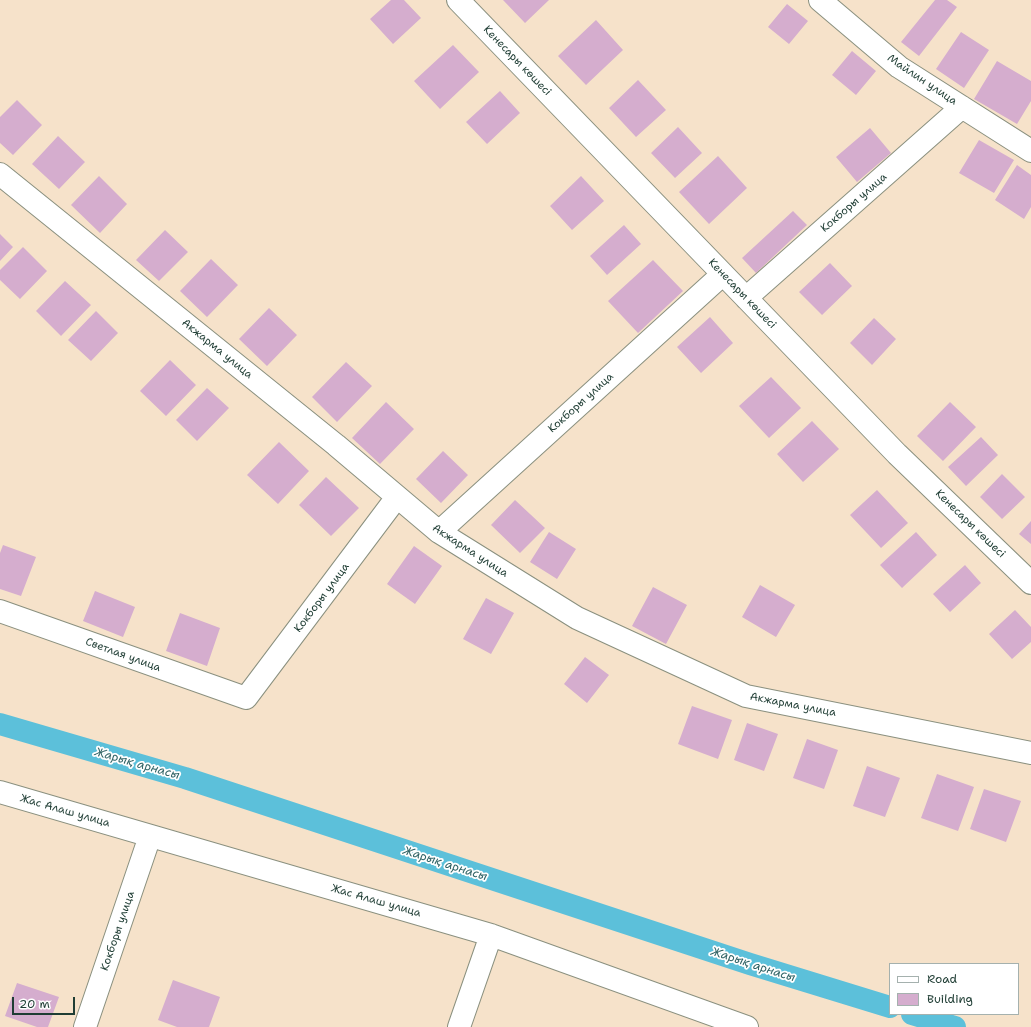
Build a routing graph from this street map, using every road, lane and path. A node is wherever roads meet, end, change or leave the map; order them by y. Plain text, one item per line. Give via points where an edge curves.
1 (458, 0) edge
2 (820, 0) edge
3 (962, 107) junction
4 (1031, 151) edge
5 (0, 174) edge
6 (723, 274) junction
7 (746, 298) junction
8 (397, 497) junction
9 (439, 532) junction
10 (1031, 583) edge
11 (0, 611) edge
12 (246, 698) joint
13 (1031, 753) edge
14 (0, 792) edge
15 (150, 836) junction
16 (491, 935) junction
17 (85, 1027) edge
18 (459, 1027) edge
19 (747, 1027) edge

1 - 6 street, Кенесары көшесі
2 - 3 street, Майлин улица via 899,67
3 - 4 street, Майлин улица
3 - 7 street, Кокборы улица
5 - 8 street, Акжарма улица
6 - 7 street, Кенесары көшесі
6 - 9 street, Кокборы улица
7 - 10 street, Кенесары көшесі via 897,454
8 - 9 street, Акжарма улица
8 - 12 street, Кокборы улица
9 - 13 street, Акжарма улица via 577,618 746,696
11 - 12 street, Светлая улица
14 - 15 street, Жас Алаш улица
15 - 16 street, Жас Алаш улица
15 - 17 street, Кокборы улица
16 - 18 street
16 - 19 street, Жас Алаш улица

